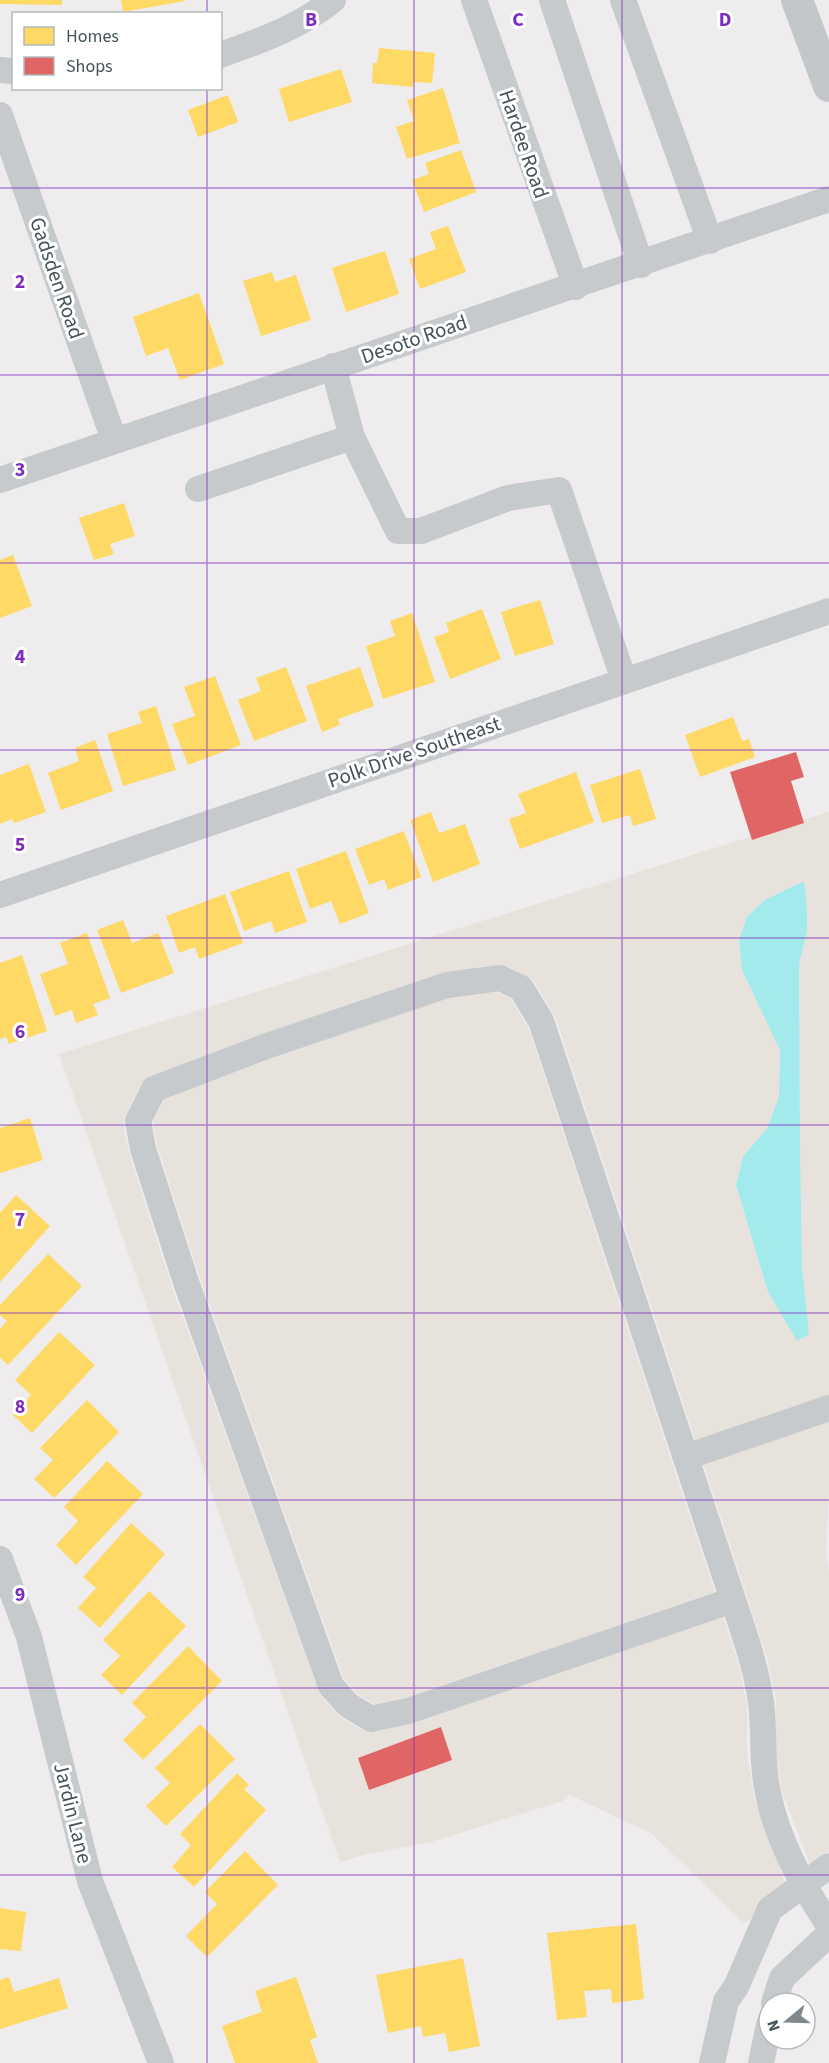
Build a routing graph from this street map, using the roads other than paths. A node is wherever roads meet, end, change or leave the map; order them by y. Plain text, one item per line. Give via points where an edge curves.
1 (333, 0) edge
2 (474, 0) edge
3 (552, 0) edge
4 (624, 0) edge
5 (797, 0) edge
6 (222, 54) edge
7 (829, 86) edge
8 (0, 116) edge
9 (829, 199) edge
10 (710, 242) junction
11 (641, 265) junction
12 (576, 287) junction
13 (333, 366) junction
14 (352, 437) junction
15 (114, 440) junction
16 (0, 480) edge
17 (198, 489) dead end
18 (829, 610) edge
19 (624, 680) junction
20 (0, 895) edge
21 (829, 1408) edge
22 (686, 1457) junction
23 (0, 1559) edge
24 (733, 1600) junction
25 (829, 1866) edge
26 (802, 1885) junction
27 (829, 1926) edge
28 (829, 1934) edge
29 (778, 1991) edge
30 (161, 2063) edge
31 (712, 2063) edge

1 - 6 street via 297,24
2 - 12 street, Hardee Road
3 - 11 street
4 - 10 street
5 - 7 main road
8 - 15 street, Gadsden Road
9 - 10 street, Desoto Road
10 - 11 street, Desoto Road
11 - 12 street, Desoto Road
12 - 13 street, Desoto Road
13 - 14 street
13 - 15 street, Desoto Road
14 - 17 street
14 - 19 street via 398,531 421,531 508,498 559,490
15 - 16 street, Desoto Road
18 - 19 street, Polk Drive Southeast
19 - 20 street, Polk Drive Southeast
21 - 22 street
22 - 24 street
22 - 24 street via 541,1021 521,988 500,978 447,985 154,1089 138,1121 143,1149 186,1282 331,1686 348,1704 371,1719 408,1711
23 - 30 street, Jardin Lane via 29,1637 90,1881
24 - 26 street via 753,1662 761,1703 768,1794
25 - 26 street
26 - 27 street
26 - 31 street via 770,1909 726,2001
28 - 29 street via 782,1978

